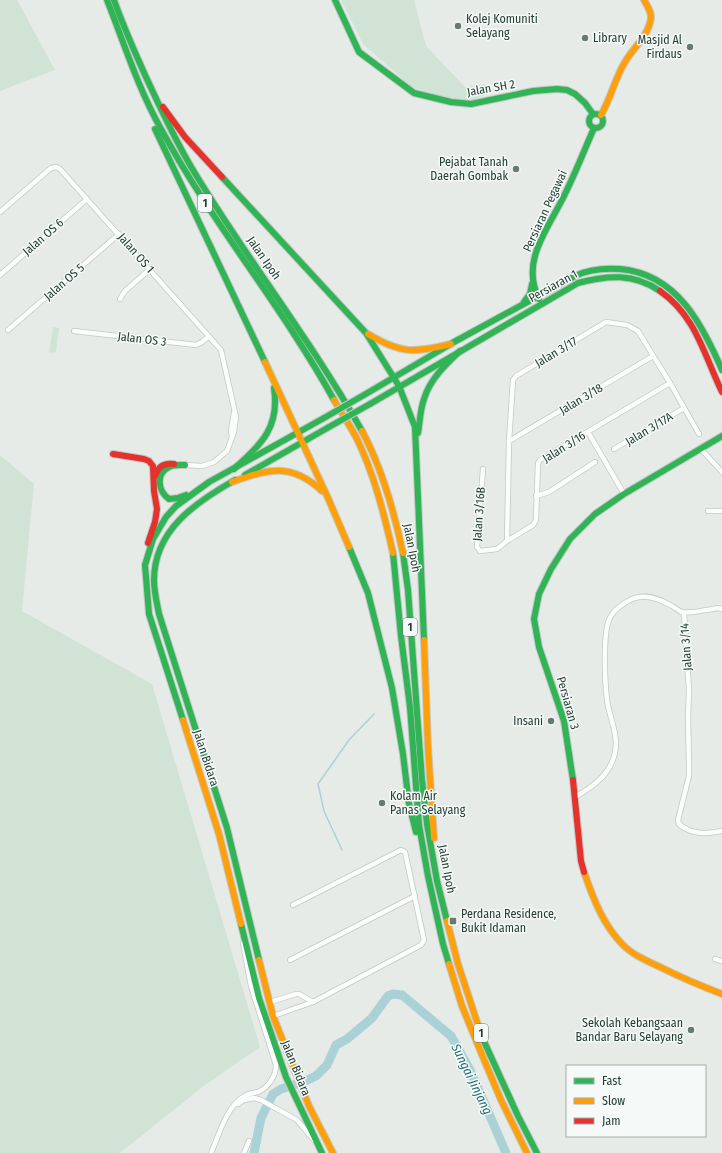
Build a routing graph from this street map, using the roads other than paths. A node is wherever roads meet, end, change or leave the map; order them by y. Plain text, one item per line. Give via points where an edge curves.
1 (106, 0) edge
2 (114, 0) edge
3 (335, 0) edge
4 (644, 0) edge
5 (155, 95) junction
6 (593, 114) junction
7 (601, 115) junction
8 (594, 128) junction
9 (87, 199) junction
10 (0, 212) edge
11 (119, 234) junction
12 (150, 269) junction
13 (0, 275) edge
14 (532, 283) junction
15 (538, 297) junction
16 (120, 299) dead end
17 (542, 304) junction
18 (518, 307) junction
19 (8, 330) dead end
20 (74, 331) dead end
21 (366, 333) junction
22 (208, 337) junction
23 (451, 344) junction
24 (460, 351) junction
25 (653, 356) junction
26 (263, 358) junction
27 (722, 370) edge
28 (394, 377) junction
29 (670, 383) junction
30 (399, 386) junction
31 (722, 392) edge
32 (364, 395) joint
33 (370, 404) joint
34 (684, 408) junction
35 (588, 432) junction
36 (298, 434) junction
37 (699, 434) dead end
38 (722, 436) edge
39 (416, 438) junction
40 (509, 441) junction
41 (302, 443) junction
42 (614, 449) dead end
43 (701, 449) junction
44 (113, 454) dead end
45 (595, 462) dead end
46 (185, 465) junction
47 (234, 469) junction
48 (483, 469) dead end
49 (722, 472) edge
50 (154, 482) junction
51 (209, 482) junction
52 (232, 482) junction
53 (624, 494) junction
54 (536, 496) junction
55 (328, 498) junction
56 (708, 511) dead end
57 (722, 511) edge
58 (507, 541) junction
59 (722, 609) edge
60 (684, 612) junction
61 (149, 614) junction
62 (575, 797) junction
63 (722, 831) edge
64 (424, 855) junction
65 (437, 881) junction
66 (415, 896) junction
67 (293, 905) dead end
68 (241, 925) junction
69 (715, 959) dead end
70 (290, 960) dead end
71 (722, 962) edge
72 (722, 994) edge
73 (270, 1002) junction
74 (313, 1002) junction
75 (274, 1016) junction
76 (282, 1065) junction
77 (233, 1108) junction
78 (249, 1141) dead end
79 (318, 1144) junction
80 (211, 1153) edge
81 (244, 1153) edge
82 (322, 1153) edge
83 (333, 1153) edge
84 (527, 1153) edge
85 (537, 1153) edge

1 - 26 main road via 120,48 140,98
1 - 64 main road, Jalan Ipoh / 1 via 138,81 160,128 205,203 287,323 330,392 356,438 370,471 394,556
2 - 5 main road, Jalan Ipoh / 1
3 - 6 main road, Jalan SH 2 via 359,52 414,93 467,104 548,89 566,89 579,96
4 - 7 main road via 650,12 649,24 620,71
5 - 21 main road via 185,137
5 - 65 main road, Jalan Ipoh / 1 via 195,174 350,410 382,476 398,528 405,565 422,780
6 - 7 main road
6 - 8 main road via 589,120
7 - 8 main road via 603,124
8 - 14 main road, Persiaran Pegawai via 534,256
9 - 10 street, Jalan OS 1 via 56,167 50,168
9 - 11 street, Jalan OS 1
9 - 13 street, Jalan OS 6
11 - 12 street, Jalan OS 1
11 - 19 street, Jalan OS 5
12 - 16 street via 125,291
12 - 22 street, Jalan OS 1
14 - 15 main road, Persiaran Pegawai
14 - 18 main road via 528,299
15 - 17 main road, Persiaran Pegawai
15 - 18 main road, Persiaran 1
15 - 27 main road, Persiaran 1 via 580,273 607,268 633,270 663,284 683,302 698,321
17 - 24 main road, Persiaran 1
17 - 31 main road, Persiaran 1 via 578,283 594,278 609,276 646,282 669,298 688,318
18 - 23 main road, Persiaran 1
20 - 22 street, Jalan OS 3 via 196,345
21 - 23 main road via 390,347 407,352
21 - 28 main road
22 - 46 street, Jalan OS 1 via 221,350 234,410 234,432 227,451 214,462 202,466
23 - 28 main road, Persiaran 1
24 - 30 main road, Persiaran 1
24 - 39 main road via 447,363 428,389
25 - 29 street, Jalan 3/17
25 - 40 street, Jalan 3/18
25 - 40 street, Jalan 3/17 via 638,331 606,322 516,376 513,380
26 - 36 main road
26 - 47 main road via 275,394 276,414 272,426 260,444
28 - 30 main road
28 - 32 main road, Persiaran 1
29 - 34 street, Jalan 3/17
29 - 35 street, Jalan 3/16
30 - 33 main road, Persiaran 1
30 - 39 main road via 415,427
32 - 36 main road, Jalan Bidara, bridge
33 - 41 main road, Jalan Bidara, bridge
34 - 37 street, Jalan 3/17
34 - 42 street, Jalan 3/17A
35 - 53 street
35 - 54 street, Jalan 3/16 via 540,460
36 - 41 main road
36 - 47 main road, Jalan Bidara
38 - 43 main road, Persiaran 3
39 - 65 main road via 428,747
40 - 58 street, Jalan 3/17
41 - 52 main road, Jalan Bidara
41 - 55 main road
43 - 49 street
43 - 53 main road, Persiaran 3
44 - 50 main road via 149,461 154,469
45 - 54 street via 549,492
46 - 50 main road via 162,464
46 - 51 main road via 169,466 162,472 159,486 165,497 178,498
47 - 51 main road, Jalan Bidara
48 - 58 street, Jalan 3/16B via 478,549 497,549
50 - 61 main road via 156,515 141,573 142,591
51 - 61 main road, Jalan Bidara via 176,506 153,539 144,576
52 - 55 main road via 260,472 288,471 310,479
52 - 73 main road, Jalan Bidara via 194,506 172,527 157,556 154,588 159,614 227,828
53 - 62 main road, Persiaran 3 via 595,514 570,539 539,594 534,619 538,647 564,721
54 - 58 street, Jalan 3/16 via 536,520 533,525
55 - 64 main road via 368,593 392,688 409,804
56 - 57 street
59 - 60 street
60 - 62 street, Jalan 3/14 via 660,598 646,596 632,598 611,615 607,623 605,645 607,701 616,738 614,758 600,780
60 - 63 street, Jalan 3/14 via 689,690 689,776 678,820 679,824 690,831 707,834
61 - 68 main road, Jalan Bidara via 219,834
62 - 72 main road, Persiaran 3 via 581,861 591,893 610,929 623,945 637,956
64 - 84 main road, Jalan Ipoh / 1 via 445,950 462,1006 501,1100
65 - 85 main road, Jalan Ipoh / 1 via 458,964 479,1029
66 - 67 street via 405,852 401,850
66 - 70 street
66 - 74 street via 424,940 421,946
68 - 76 main road, Jalan Bidara via 259,998
68 - 77 street via 251,986 276,1065 274,1075 265,1088 245,1095
69 - 71 street
73 - 74 street via 296,994
73 - 75 main road, Jalan Bidara
73 - 76 main road via 267,1002 266,1008
74 - 75 street
75 - 83 main road, Jalan Bidara via 295,1074
76 - 79 main road, Jalan Bidara
77 - 79 street via 244,1100 261,1100 297,1120
77 - 80 street
78 - 81 street
79 - 82 main road, Jalan Bidara

